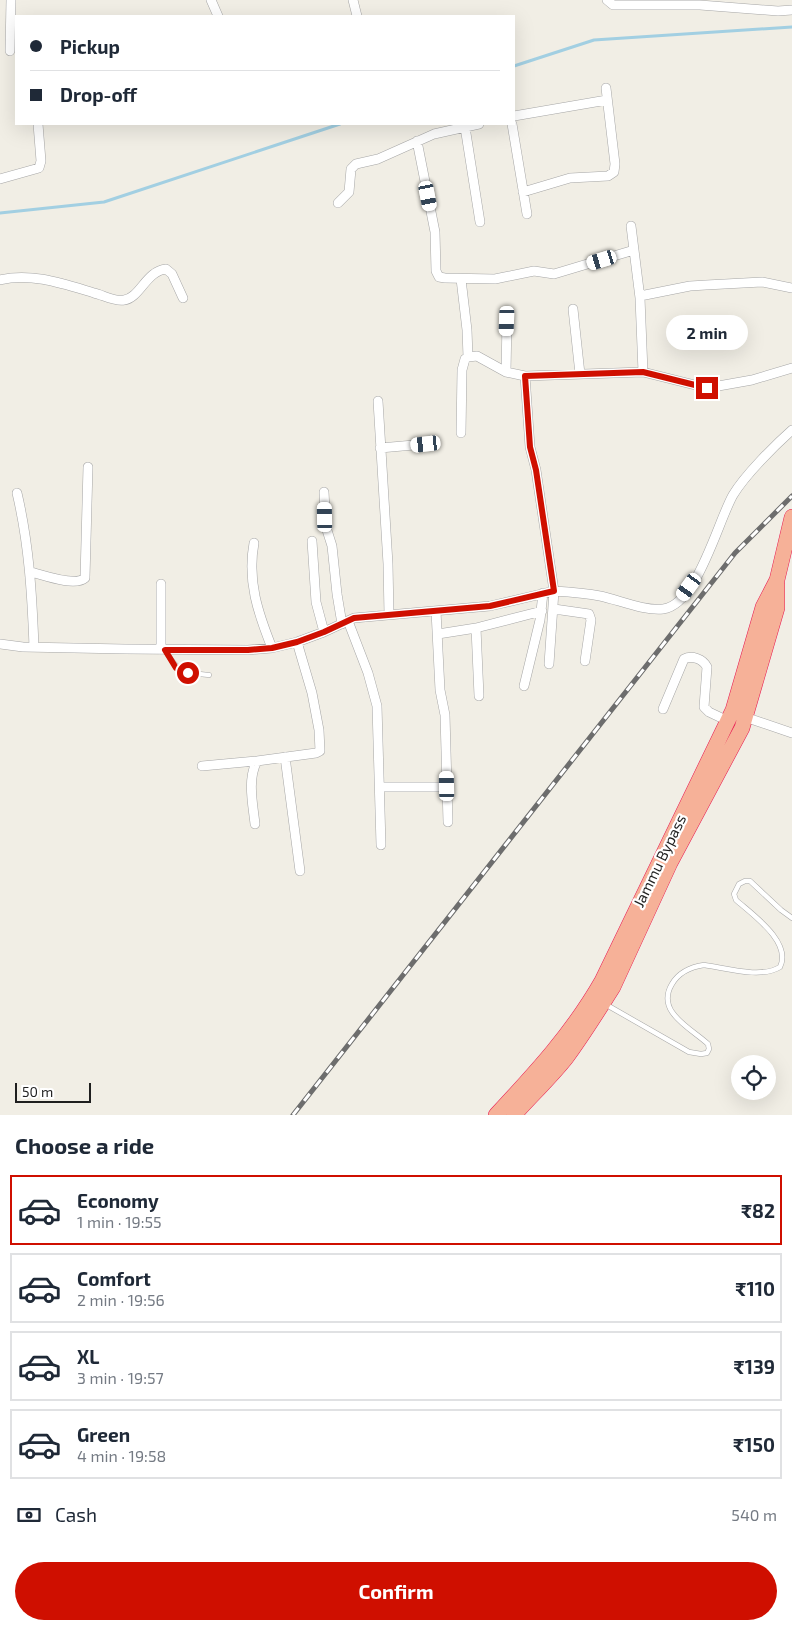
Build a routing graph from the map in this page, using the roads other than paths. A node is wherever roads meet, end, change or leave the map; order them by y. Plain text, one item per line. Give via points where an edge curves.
1 (11, 0) edge
2 (211, 0) edge
3 (353, 0) edge
4 (606, 0) edge
5 (755, 4) edge
6 (792, 10) edge
7 (218, 15) edge
8 (357, 15) edge
9 (10, 52) dead end
10 (606, 88) dead end
11 (608, 100) junction
12 (515, 116) edge
13 (38, 125) edge
14 (474, 125) edge
15 (512, 125) edge
16 (464, 127) junction
17 (417, 141) junction
18 (0, 179) edge
19 (523, 192) junction
20 (338, 203) dead end
21 (527, 214) dead end
22 (480, 222) dead end
23 (630, 226) dead end
24 (634, 250) junction
25 (461, 279) junction
26 (0, 280) edge
27 (792, 288) edge
28 (640, 296) junction
29 (183, 298) dead end
30 (573, 308) dead end
31 (507, 321) dead end
32 (468, 357) junction
33 (792, 368) edge
34 (506, 372) junction
35 (643, 372) junction
36 (580, 374) junction
37 (525, 376) junction
38 (378, 401) dead end
39 (792, 430) edge
40 (461, 433) dead end
41 (426, 444) dead end
42 (380, 448) junction
43 (88, 467) dead end
44 (324, 492) dead end
45 (17, 493) dead end
46 (792, 517) edge
47 (312, 540) dead end
48 (254, 543) dead end
49 (31, 572) junction
50 (777, 580) junction
51 (162, 584) dead end
52 (554, 601) junction
53 (542, 604) junction
54 (389, 614) junction
55 (437, 615) junction
56 (348, 625) junction
57 (476, 628) junction
58 (324, 632) junction
59 (438, 632) junction
60 (0, 644) edge
61 (298, 645) junction
62 (34, 647) junction
63 (272, 648) junction
64 (163, 650) junction
65 (585, 660) dead end
66 (549, 664) dead end
67 (209, 675) dead end
68 (524, 686) dead end
69 (479, 696) dead end
70 (663, 709) dead end
71 (745, 718) junction
72 (728, 721) junction
73 (792, 733) edge
74 (285, 757) junction
75 (257, 761) junction
76 (202, 766) dead end
77 (380, 786) junction
78 (447, 786) junction
79 (448, 822) dead end
80 (255, 824) dead end
81 (381, 845) dead end
82 (300, 871) dead end
83 (792, 918) edge
84 (598, 1000) junction
85 (496, 1115) edge
86 (514, 1115) edge

1 - 9 street
2 - 7 street
3 - 8 street
4 - 5 street via 613,5
5 - 6 street via 778,11
10 - 11 street
11 - 12 street
11 - 19 street via 614,172 608,176 570,178
13 - 18 street via 39,168
14 - 16 street
15 - 19 street
16 - 17 street
16 - 22 street
17 - 20 street via 378,160 352,166 349,192
17 - 25 street via 435,232 437,273 442,278
19 - 21 street
23 - 24 street
24 - 25 street via 554,274 534,271 495,279
24 - 28 street
25 - 32 street
26 - 29 street via 35,278 125,300 153,274 166,269 174,277
27 - 28 street via 762,282 690,286
28 - 35 street
30 - 36 street
31 - 34 street
32 - 34 street via 476,356
32 - 40 street via 462,370
33 - 35 street via 752,380 707,388
34 - 37 street
35 - 36 street
36 - 37 street
37 - 52 street via 530,447
38 - 42 street
39 - 52 street via 734,494 702,567 674,604 668,608 653,609 601,596
41 - 42 street
42 - 54 street
43 - 49 street via 85,578 72,582
44 - 56 street via 337,594
45 - 49 street
46 - 50 highway, Jammu Bypass
47 - 58 street via 316,602
48 - 63 street via 252,579 257,608
49 - 62 street
50 - 71 highway, Jammu Bypass via 777,608
50 - 72 highway, Jammu Bypass via 764,607
51 - 64 street
52 - 53 street
52 - 65 street via 590,614
52 - 66 street
53 - 55 street via 490,606
53 - 57 street
53 - 68 street
54 - 55 street
54 - 56 street via 362,617
55 - 59 street
56 - 58 street
56 - 77 street via 360,649 377,706
57 - 59 street
57 - 69 street
58 - 61 street
59 - 78 street
60 - 62 street
61 - 63 street
61 - 74 street via 312,694 320,748 316,753
62 - 64 street
63 - 64 street
64 - 67 lane via 180,671
70 - 72 street via 684,659 693,657 707,667 704,707
71 - 73 street
71 - 84 highway, Jammu Bypass via 736,741 670,863 613,987
72 - 84 highway, Jammu Bypass
74 - 75 street
74 - 82 street
75 - 76 street
75 - 80 street via 252,770
77 - 78 street
77 - 81 street
78 - 79 street
83 - 84 lane via 745,880 734,894 736,900 768,929 782,949 780,968 758,973 704,965 676,977 667,997 668,1005 677,1020 708,1044 707,1052 689,1052
84 - 85 highway, Jammu Bypass
84 - 86 highway, Jammu Bypass via 589,1026 565,1059

